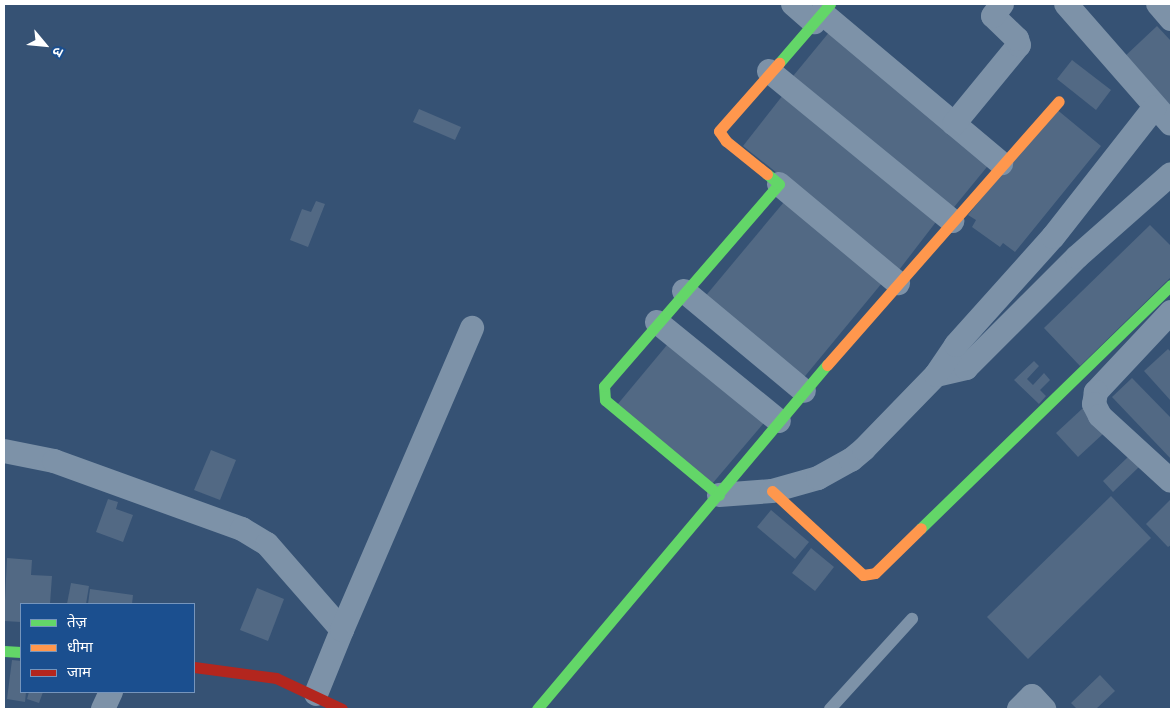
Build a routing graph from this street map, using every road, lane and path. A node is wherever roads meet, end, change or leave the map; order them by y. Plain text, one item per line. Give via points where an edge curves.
1 (792, 4) edge
2 (1002, 4) edge
3 (1066, 4) edge
4 (1158, 4) edge
5 (822, 13) edge
6 (1171, 19) edge
7 (769, 71) junction
8 (1059, 101) dead end
9 (1155, 107) junction
10 (954, 124) junction
11 (1171, 124) edge
12 (1001, 163) junction
13 (1171, 174) edge
14 (779, 184) junction
15 (952, 221) junction
16 (1053, 237) junction
17 (1077, 257) junction
18 (898, 284) junction
19 (1171, 286) edge
20 (684, 292) junction
21 (657, 322) junction
22 (1168, 324) edge
23 (472, 328) dead end
24 (936, 375) junction
25 (804, 391) junction
26 (779, 421) junction
27 (4, 451) edge
28 (1171, 481) edge
29 (772, 491) junction
30 (719, 494) junction
31 (912, 619) dead end
32 (342, 630) junction
33 (4, 651) edge
34 (20, 652) edge
35 (195, 667) edge
36 (111, 693) edge
37 (316, 694) junction
38 (103, 709) edge
39 (342, 709) edge
40 (536, 709) edge
41 (830, 709) edge
42 (1019, 709) edge
43 (1044, 709) edge

1 - 5 street
2 - 10 street via 993,16 1020,45
3 - 9 street
4 - 6 street
5 - 7 street
5 - 10 street
7 - 14 street via 719,131 726,141
7 - 15 street
8 - 12 street
9 - 11 street
9 - 16 street
10 - 12 street
12 - 15 street
13 - 17 street
14 - 18 street
14 - 20 street
15 - 18 street
16 - 17 street
16 - 24 street via 956,344
17 - 24 street via 966,368
18 - 25 street
19 - 29 street via 874,573 863,575 856,571
20 - 21 street
20 - 25 street
21 - 26 street
21 - 30 street via 607,381 602,393 605,400
22 - 28 street via 1096,392 1094,404 1100,416
23 - 32 street
24 - 29 street via 851,460 818,478
25 - 26 street
26 - 30 street
27 - 32 street via 54,461 242,529 267,544
29 - 30 street
30 - 40 street
31 - 41 lane
32 - 37 street
33 - 34 street
35 - 37 street via 276,678
36 - 38 street
37 - 39 street
42 - 43 street via 1032,696

